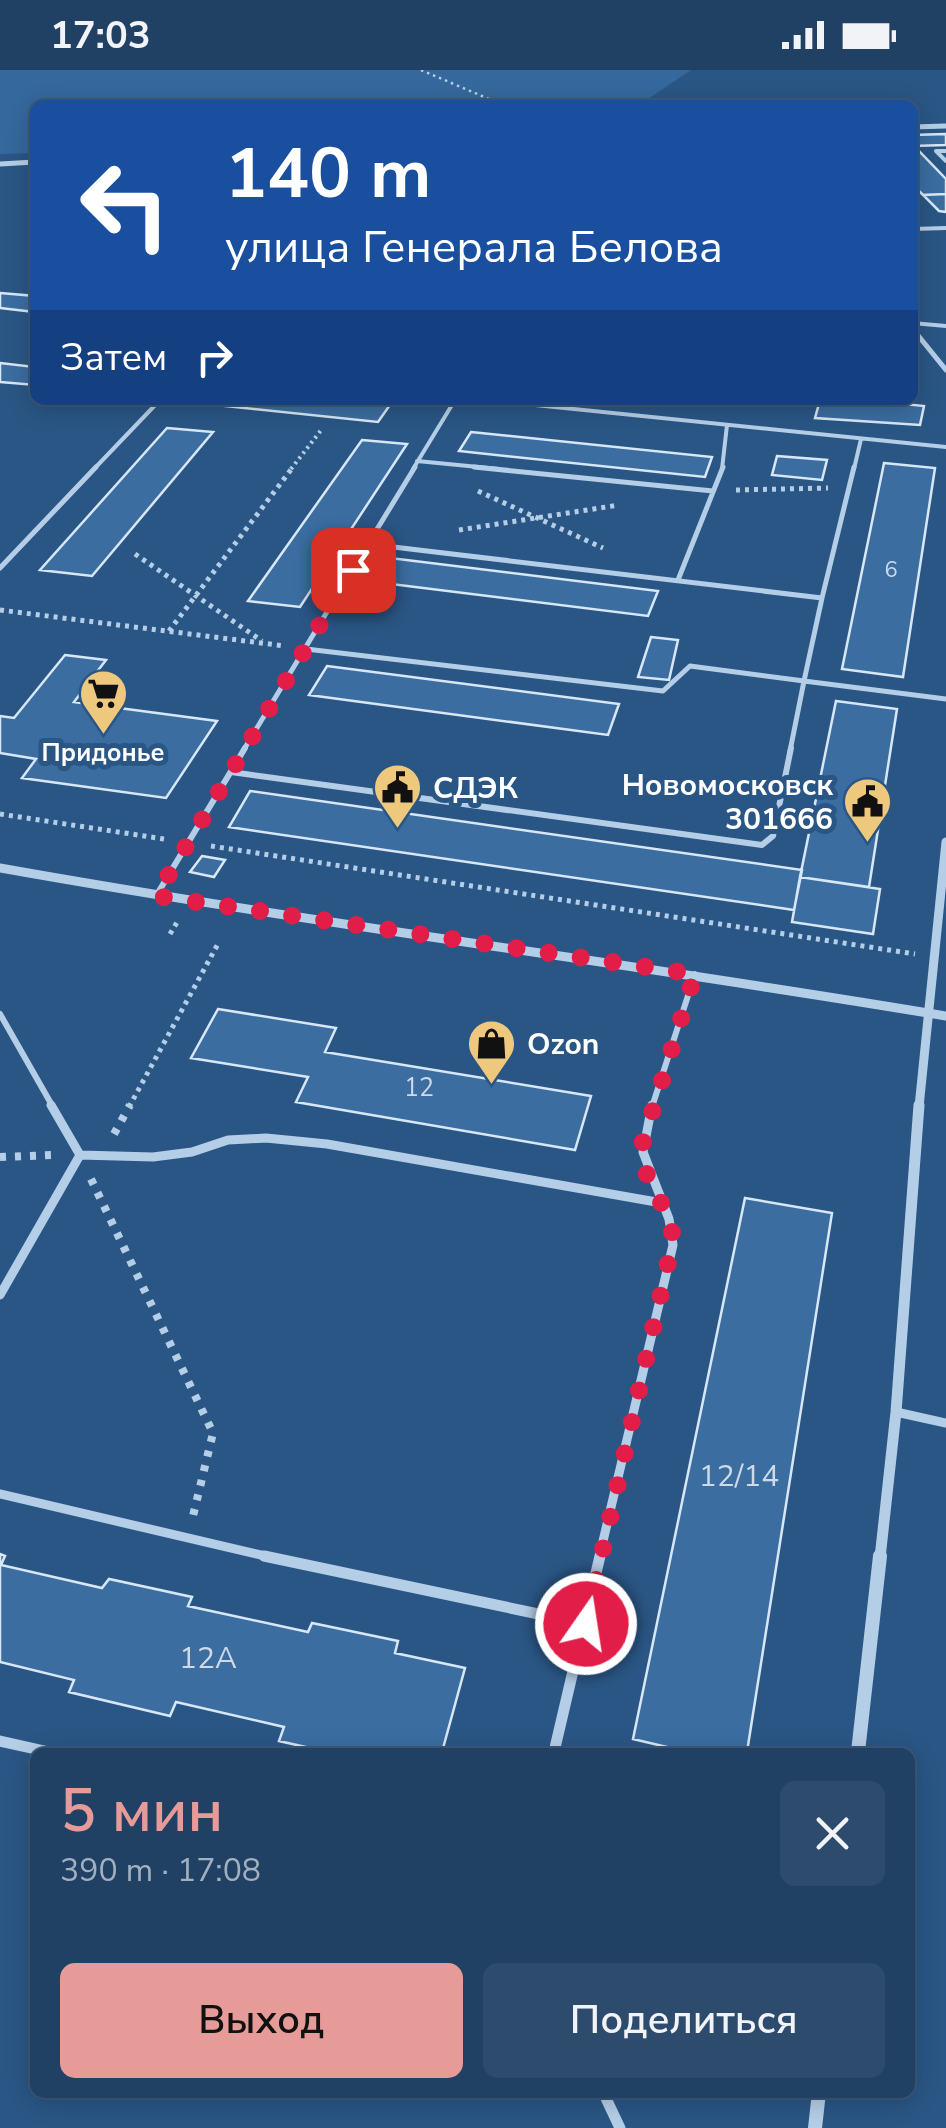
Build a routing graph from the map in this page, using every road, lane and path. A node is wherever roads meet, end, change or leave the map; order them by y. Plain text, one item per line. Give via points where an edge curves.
1 (421, 70) edge
2 (491, 100) edge
3 (946, 126) edge
4 (918, 128) edge
5 (946, 151) edge
6 (946, 161) edge
7 (30, 162) edge
8 (0, 164) edge
9 (946, 228) edge
10 (918, 229) edge
11 (918, 325) edge
12 (946, 326) edge
13 (918, 333) edge
14 (946, 370) edge
15 (155, 405) edge
16 (452, 405) edge
17 (534, 405) edge
18 (727, 425) junction
19 (322, 428) dead end
20 (861, 439) junction
21 (946, 447) edge
22 (417, 461) junction
23 (467, 486) dead end
24 (849, 488) junction
25 (713, 491) junction
26 (624, 505) dead end
27 (534, 518) junction
28 (442, 533) dead end
29 (368, 544) junction
30 (606, 549) dead end
31 (135, 554) dead end
32 (0, 568) edge
33 (678, 580) junction
34 (197, 594) junction
35 (822, 598) junction
36 (0, 610) edge
37 (170, 631) junction
38 (265, 643) junction
39 (306, 648) junction
40 (295, 666) junction
41 (804, 681) junction
42 (946, 699) edge
43 (231, 772) junction
44 (0, 814) edge
45 (188, 842) junction
46 (946, 842) edge
47 (0, 868) edge
48 (156, 896) junction
49 (219, 942) dead end
50 (933, 957) junction
51 (695, 974) junction
52 (926, 1013) junction
53 (0, 1014) edge
54 (946, 1016) edge
55 (80, 1155) junction
56 (0, 1156) edge
57 (102, 1156) junction
58 (662, 1202) junction
59 (0, 1294) edge
60 (896, 1412) junction
61 (946, 1423) edge
62 (0, 1494) edge
63 (188, 1538) junction
64 (586, 1624) junction
65 (0, 1741) edge
66 (31, 1748) edge
67 (555, 1748) edge
68 (858, 1748) edge
69 (605, 2098) edge
70 (818, 2098) edge
71 (620, 2128) edge
72 (815, 2128) edge

1 - 2 path
3 - 4 street
5 - 6 lane via 936,152
7 - 8 street
9 - 10 lane
11 - 12 lane
13 - 14 street
15 - 32 lane
16 - 22 lane
17 - 18 lane
18 - 20 lane
18 - 25 lane via 724,464
19 - 34 path
20 - 21 lane
20 - 24 lane
22 - 25 lane
22 - 29 lane
23 - 27 path
24 - 25 path
24 - 35 lane
25 - 33 lane
26 - 27 path
27 - 28 path
27 - 30 path
29 - 33 lane
29 - 39 lane
31 - 34 path
33 - 35 lane
34 - 37 path
34 - 38 path
35 - 41 lane
36 - 37 path
37 - 38 path
38 - 39 path
38 - 40 path
39 - 40 lane
39 - 41 lane via 664,691 690,666
40 - 43 lane
41 - 42 lane
41 - 43 lane via 773,836 762,845
43 - 45 lane
44 - 45 path
45 - 48 lane
45 - 50 path
46 - 50 street
47 - 48 street
48 - 51 street
49 - 57 path
50 - 52 street
51 - 52 street
51 - 58 lane via 642,1145 648,1181
52 - 54 street
52 - 60 street
53 - 55 lane
55 - 56 path
55 - 57 lane
55 - 59 lane
55 - 63 path via 213,1433
57 - 58 lane via 153,1157 266,1138
58 - 64 lane via 672,1221 672,1245
60 - 61 lane
60 - 68 street
62 - 63 lane
63 - 64 lane
64 - 67 lane
65 - 66 lane
69 - 71 lane
70 - 72 street

